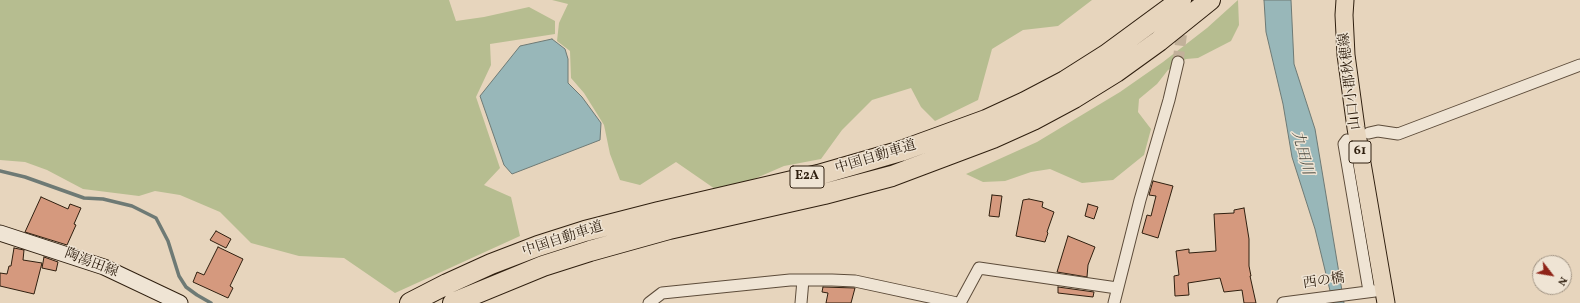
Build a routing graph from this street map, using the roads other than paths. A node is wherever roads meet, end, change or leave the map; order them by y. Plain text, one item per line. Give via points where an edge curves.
1 (1181, 0) edge
2 (1210, 0) edge
3 (1345, 0) edge
4 (1178, 62) tunnel mouth
5 (1580, 66) edge
6 (1369, 133) dead end
7 (1347, 140) dead end
8 (0, 233) edge
9 (803, 280) junction
10 (1117, 288) junction
11 (1376, 294) edge
12 (1285, 302) edge
13 (180, 303) edge
14 (410, 303) edge
15 (453, 303) edge
16 (649, 303) edge
17 (801, 303) edge
18 (957, 303) edge
19 (960, 303) edge
20 (1114, 303) edge

1 - 14 highway, 中国自動車道 / E2A via 1106,55 1065,81 986,120 901,151 818,175 585,231 490,264
2 - 15 highway, 中国自動車道 / E2A via 1160,41 1074,98 993,138 892,176 669,229 590,251 543,266
3 - 11 main road, 山口小郡秋穂線 / 61 via 1346,55
4 - 10 street
5 - 6 street via 1398,134 1378,131
7 - 11 street via 1344,144
8 - 13 main road, 陶湯田線 via 104,267
9 - 16 street via 662,292
9 - 17 street
9 - 18 street via 855,281
10 - 19 street via 979,268
10 - 20 street
11 - 12 street, 西の橋

